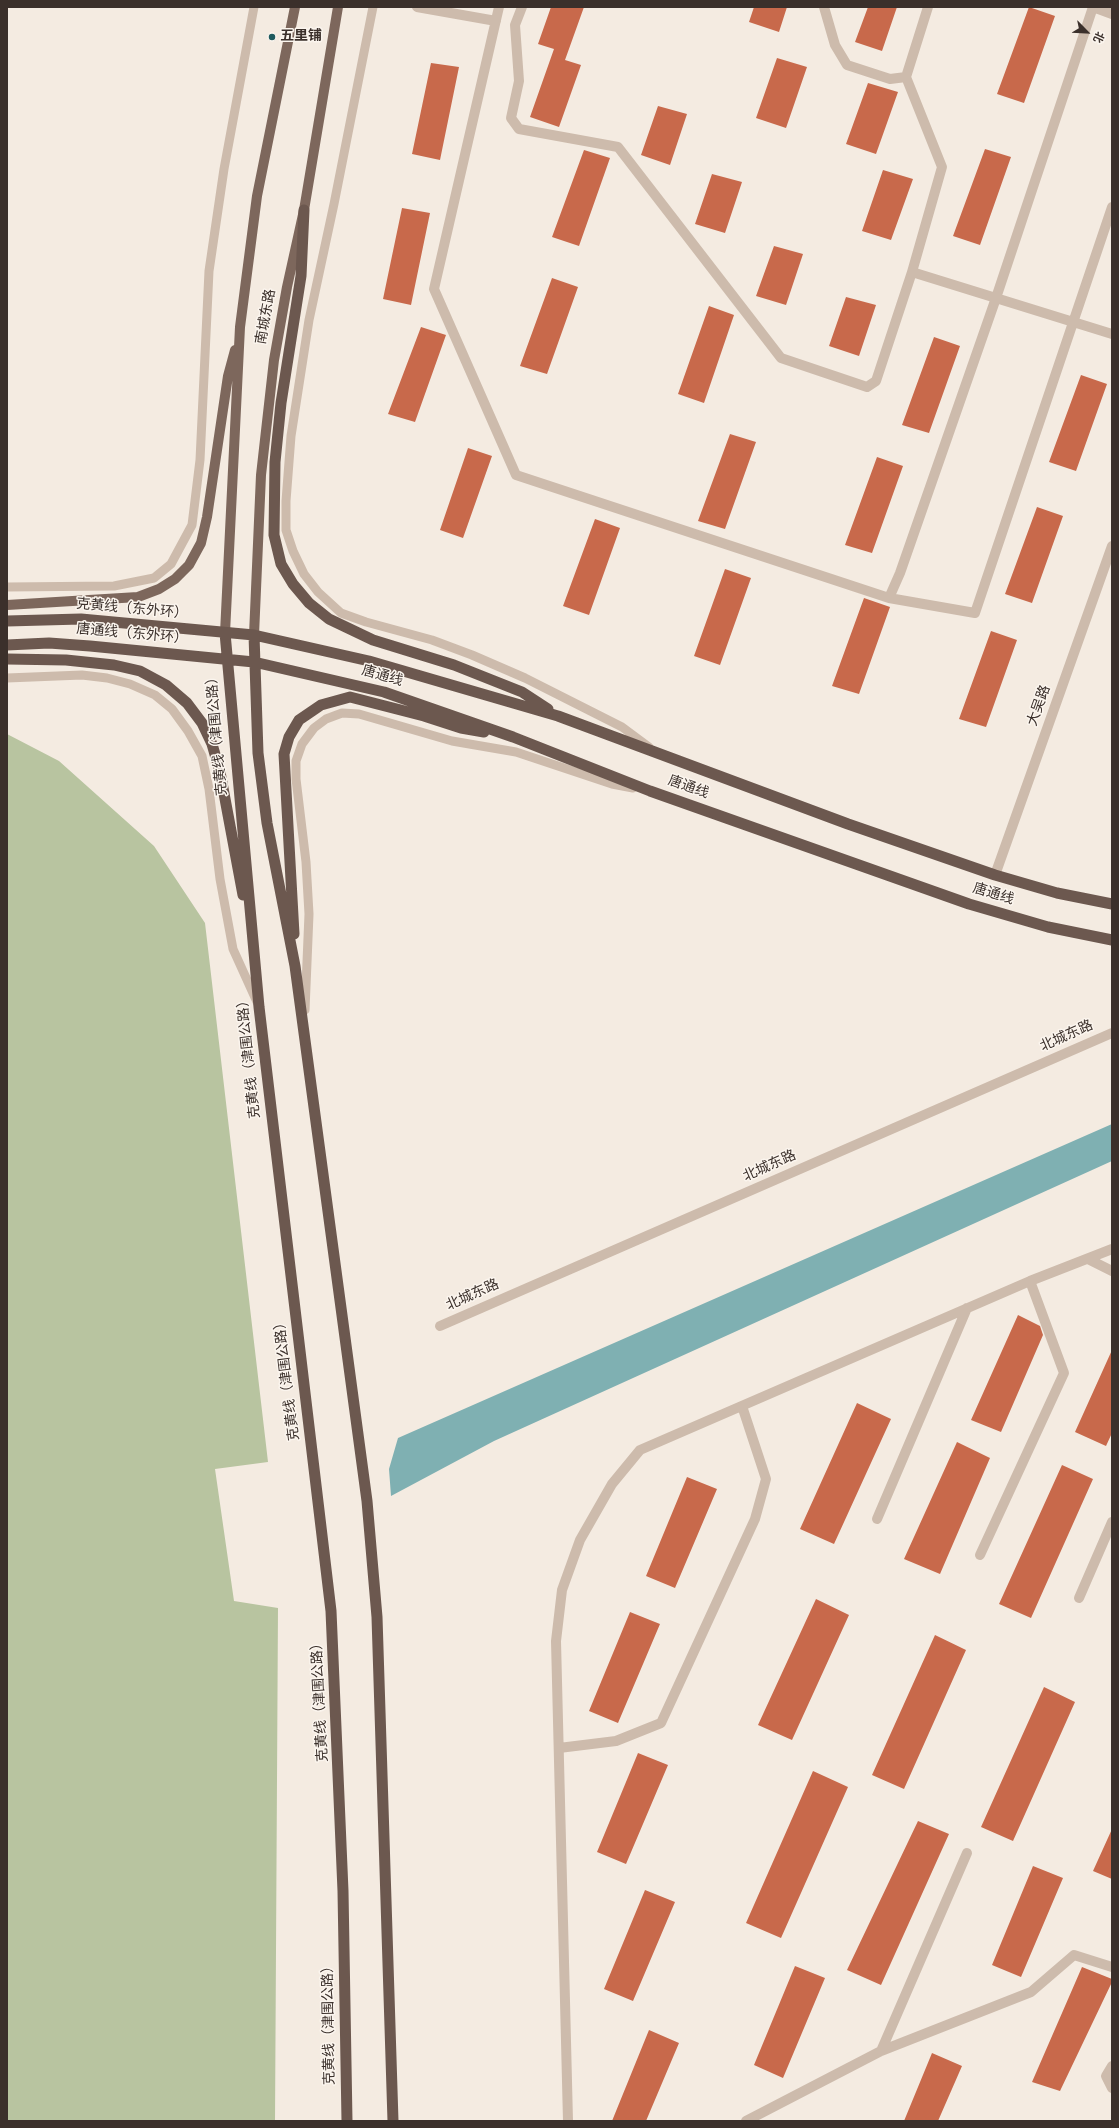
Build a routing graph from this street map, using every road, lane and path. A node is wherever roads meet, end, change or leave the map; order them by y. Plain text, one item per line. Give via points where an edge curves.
1 (254, 7) edge
2 (294, 7) edge
3 (338, 7) edge
4 (373, 7) edge
5 (417, 7) edge
6 (499, 7) edge
7 (522, 7) edge
8 (824, 7) edge
9 (928, 7) edge
10 (1093, 7) edge
11 (1112, 14) edge
12 (496, 21) junction
13 (906, 76) junction
14 (1112, 207) edge
15 (304, 210) junction
16 (912, 272) junction
17 (996, 298) junction
18 (1073, 322) junction
19 (240, 327) junction
20 (1112, 334) edge
21 (1112, 546) edge
22 (7, 587) edge
23 (889, 598) junction
24 (7, 605) edge
25 (7, 620) edge
26 (225, 632) junction
27 (254, 635) junction
28 (7, 645) edge
29 (7, 659) edge
30 (226, 659) junction
31 (254, 662) junction
32 (7, 678) edge
33 (558, 716) junction
34 (513, 737) junction
35 (656, 753) junction
36 (650, 791) junction
37 (995, 875) junction
38 (1112, 904) edge
39 (253, 939) junction
40 (1112, 940) edge
41 (295, 966) junction
42 (259, 1007) junction
43 (304, 1031) junction
44 (1112, 1033) edge
45 (1112, 1249) edge
46 (1088, 1260) junction
47 (1112, 1271) edge
48 (1030, 1281) junction
49 (967, 1308) junction
50 (440, 1326) dead end
51 (742, 1406) junction
52 (877, 1518) dead end
53 (1112, 1522) edge
54 (980, 1555) dead end
55 (1079, 1598) dead end
56 (559, 1748) junction
57 (966, 1853) dead end
58 (1112, 1967) edge
59 (881, 2051) junction
60 (1112, 2066) edge
61 (1112, 2088) edge
62 (347, 2121) edge
63 (393, 2121) edge
64 (568, 2121) edge
65 (746, 2121) edge

1 - 22 lane via 224,169 210,271 200,460 192,525 171,564 154,578 114,586
2 - 19 main road, 南城东路 via 257,196
3 - 15 main road, 南城东路
4 - 35 lane via 309,320 290,436 286,530 293,551 304,574 318,592 342,612 366,622 432,640 512,673 622,727
5 - 12 street
6 - 12 street
7 - 16 street via 515,25 519,81 511,118 519,129 618,147 781,358 867,387 876,381
8 - 13 street via 835,45 847,65 890,79
9 - 13 street
10 - 11 street
10 - 17 street
12 - 23 street via 434,289 516,475
13 - 16 street via 942,167
14 - 18 street
15 - 27 main road, 南城东路 via 287,287 267,414
15 - 33 highway via 301,276 281,403 275,462 274,535 281,564 309,603 329,619 373,640 454,665 522,692
16 - 17 street
17 - 18 street
17 - 23 street
18 - 20 street
18 - 23 street via 975,613
19 - 24 main road via 228,376 207,517 201,543 189,565 175,579 138,597
19 - 26 main road, 南城东路
21 - 37 street, 大吴路
25 - 26 highway, 克黄线（东外环） via 81,619
26 - 27 highway, 克黄线（东外环）
26 - 30 highway, 克黄线（津围公路）
27 - 31 highway
27 - 33 highway, 唐通线 via 369,661
28 - 30 highway, 唐通线（东外环） via 90,646
29 - 39 highway via 66,660 114,665 140,671 166,685 187,703 202,723 212,744
30 - 31 highway, 唐通线（东外环）
30 - 39 highway, 克黄线（津围公路）
31 - 34 highway, 唐通线 via 384,692
31 - 41 highway via 258,753 265,808
32 - 42 lane via 82,675 107,678 130,684 155,695 172,709 188,730 202,756 233,949
33 - 35 highway, 唐通线
34 - 36 highway, 唐通线
34 - 41 highway via 461,728 350,697 321,705 299,720 289,737 284,754
35 - 37 highway, 唐通线
36 - 40 highway, 唐通线 via 969,904 1048,927
36 - 43 lane via 612,784 516,752 452,741 360,714 342,713 326,719 314,728 302,744 296,761 309,914
37 - 38 highway, 唐通线 via 1057,893
39 - 42 highway, 克黄线（津围公路）
41 - 43 highway
42 - 62 highway, 克黄线（津围公路） via 331,1611 343,1891
43 - 63 highway via 360,1448 377,1617
44 - 50 street, 北城东路
45 - 46 street
46 - 47 street
46 - 48 street
48 - 49 street
48 - 54 street via 1064,1373
49 - 51 street
49 - 52 street
51 - 56 street via 640,1450 612,1484 580,1540 562,1590 556,1641
51 - 56 street via 766,1479 755,1519 661,1723 616,1741
53 - 55 street
56 - 64 street
57 - 59 street
58 - 59 street via 1074,1955 1031,1992
59 - 65 street
60 - 61 street via 1106,2076

